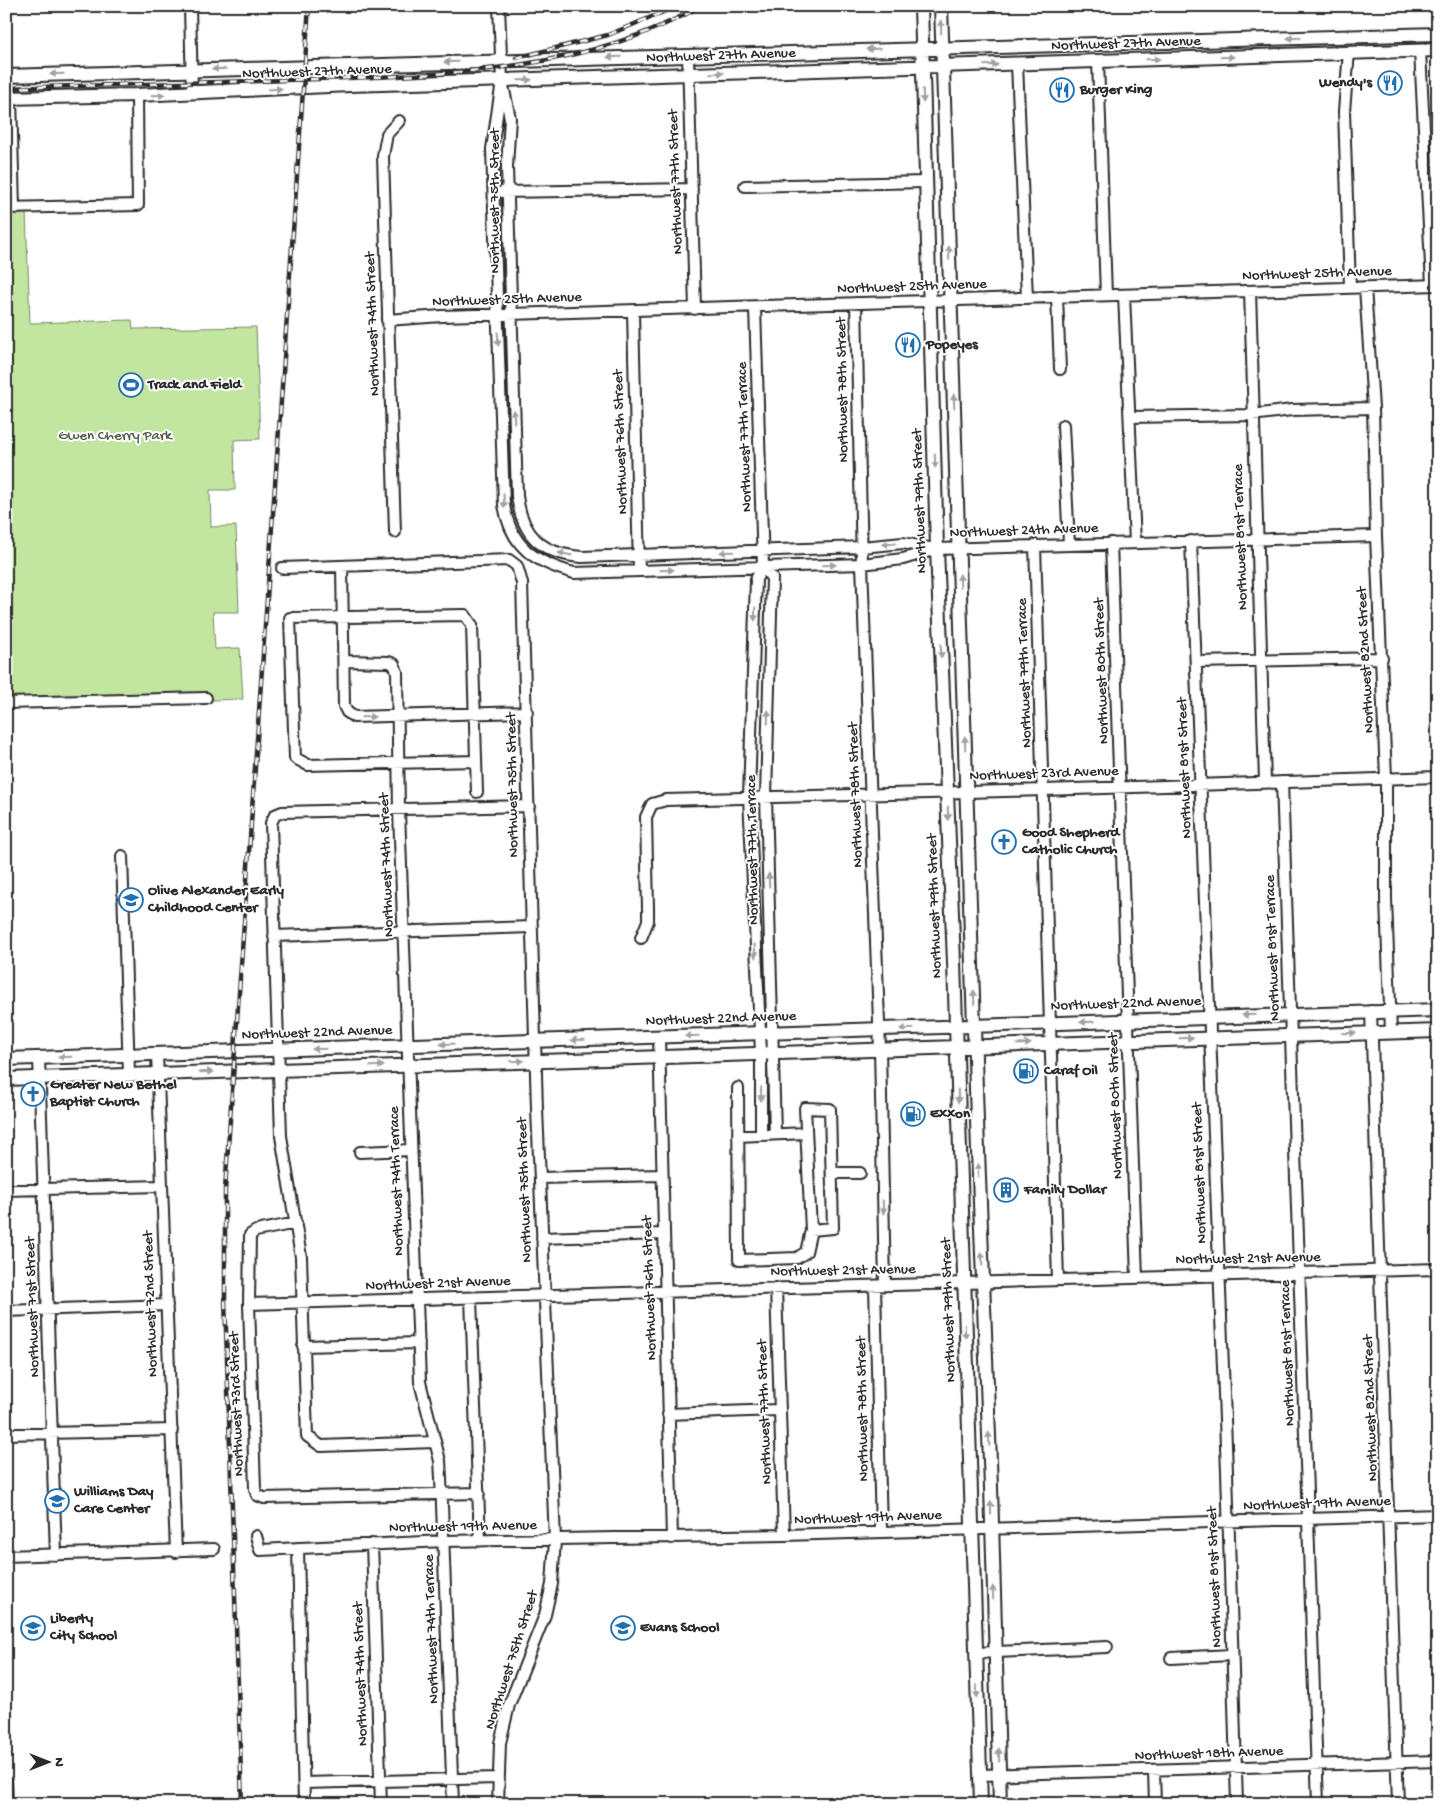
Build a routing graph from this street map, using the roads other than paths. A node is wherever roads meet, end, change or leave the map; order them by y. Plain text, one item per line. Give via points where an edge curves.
1 (190, 6) edge
2 (499, 6) edge
3 (921, 6) edge
4 (941, 6) edge
5 (1412, 34) junction
6 (1435, 34) edge
7 (1343, 36) junction
8 (1205, 41) junction
9 (1162, 42) junction
10 (922, 47) junction
11 (942, 47) junction
12 (1438, 50) edge
13 (814, 51) junction
14 (1420, 51) junction
15 (1349, 52) junction
16 (1326, 53) junction
17 (688, 55) junction
18 (651, 56) junction
19 (1178, 59) junction
20 (502, 60) junction
21 (1098, 60) junction
22 (1017, 64) junction
23 (922, 66) junction
24 (942, 66) junction
25 (814, 69) junction
26 (191, 70) junction
27 (688, 74) junction
28 (651, 75) junction
29 (6, 76) edge
30 (502, 81) junction
31 (192, 93) junction
32 (136, 96) junction
33 (9, 98) edge
34 (399, 121) dead end
35 (926, 182) junction
36 (745, 186) dead end
37 (692, 189) junction
38 (493, 192) junction
39 (508, 192) junction
40 (10, 208) edge
41 (495, 251) junction
42 (509, 251) junction
43 (1435, 285) edge
44 (1350, 287) junction
45 (1365, 287) junction
46 (1250, 291) junction
47 (1106, 295) junction
48 (1124, 295) junction
49 (1057, 297) junction
50 (1027, 298) junction
51 (951, 301) junction
52 (930, 302) junction
53 (856, 303) junction
54 (755, 307) junction
55 (695, 309) junction
56 (633, 311) junction
57 (497, 315) junction
58 (511, 315) junction
59 (387, 320) junction
60 (1060, 369) dead end
61 (513, 385) junction
62 (500, 386) junction
63 (1373, 408) junction
64 (1252, 415) junction
65 (1130, 417) junction
66 (955, 425) junction
67 (1063, 425) dead end
68 (934, 426) junction
69 (515, 448) junction
70 (502, 449) junction
71 (511, 531) joint
72 (395, 532) dead end
73 (1376, 536) junction
74 (1256, 539) junction
75 (1191, 541) junction
76 (1112, 543) junction
77 (1135, 543) junction
78 (1069, 544) junction
79 (1035, 545) junction
80 (862, 547) junction
81 (959, 548) junction
82 (937, 550) junction
83 (763, 551) junction
84 (639, 555) junction
85 (862, 564) junction
86 (342, 566) junction
87 (763, 567) junction
88 (282, 568) dead end
89 (639, 571) junction
90 (343, 617) junction
91 (1382, 658) junction
92 (344, 661) junction
93 (1260, 661) junction
94 (1196, 662) junction
95 (963, 671) junction
96 (942, 672) junction
97 (753, 679) junction
98 (769, 679) junction
99 (206, 698) dead end
100 (6, 703) edge
101 (526, 712) junction
102 (475, 713) junction
103 (398, 716) junction
104 (751, 753) junction
105 (767, 754) junction
106 (476, 761) junction
107 (399, 763) junction
108 (1438, 776) edge
109 (1386, 778) junction
110 (1265, 782) junction
111 (1282, 782) junction
112 (1200, 784) junction
113 (1121, 786) junction
114 (1044, 790) junction
115 (477, 792) dead end
116 (967, 792) junction
117 (947, 793) junction
118 (871, 795) junction
119 (766, 796) junction
120 (750, 797) junction
121 (529, 806) junction
122 (399, 811) junction
123 (122, 856) dead end
124 (950, 866) junction
125 (971, 920) junction
126 (531, 927) junction
127 (404, 932) junction
128 (274, 936) junction
129 (641, 938) dead end
130 (1438, 1010) edge
131 (1372, 1011) junction
132 (1391, 1011) junction
133 (1290, 1014) junction
134 (1209, 1016) junction
135 (1128, 1020) junction
136 (1050, 1023) junction
137 (974, 1027) junction
138 (955, 1028) junction
139 (879, 1030) junction
140 (1438, 1030) edge
141 (1373, 1032) junction
142 (1391, 1032) junction
143 (766, 1034) junction
144 (1291, 1035) junction
145 (658, 1037) junction
146 (1210, 1038) junction
147 (1129, 1040) junction
148 (536, 1042) junction
149 (1050, 1042) junction
150 (407, 1046) junction
151 (975, 1046) junction
152 (956, 1047) junction
153 (880, 1049) junction
154 (278, 1050) junction
155 (768, 1053) junction
156 (157, 1054) junction
157 (128, 1055) junction
158 (660, 1057) junction
159 (39, 1058) junction
160 (6, 1059) edge
161 (537, 1061) junction
162 (408, 1065) junction
163 (279, 1070) junction
164 (129, 1074) junction
165 (158, 1074) junction
166 (40, 1078) junction
167 (6, 1079) edge
168 (738, 1088) dead end
169 (806, 1133) junction
170 (776, 1134) junction
171 (761, 1135) junction
172 (738, 1136) junction
173 (411, 1150) junction
174 (978, 1151) junction
175 (360, 1152) dead end
176 (960, 1153) junction
177 (832, 1173) junction
178 (860, 1173) dead end
179 (662, 1175) junction
180 (540, 1178) junction
181 (161, 1186) junction
182 (44, 1188) junction
183 (6, 1190) edge
184 (296, 1223) junction
185 (812, 1230) junction
186 (663, 1234) junction
187 (542, 1238) junction
188 (1438, 1269) edge
189 (1381, 1271) junction
190 (1300, 1273) junction
191 (1220, 1274) junction
192 (1137, 1278) junction
193 (1058, 1280) junction
194 (983, 1283) junction
195 (964, 1284) junction
196 (880, 1285) junction
197 (776, 1288) junction
198 (665, 1291) junction
199 (544, 1295) junction
200 (471, 1298) junction
201 (416, 1300) junction
202 (302, 1303) junction
203 (249, 1304) junction
204 (166, 1306) junction
205 (48, 1310) junction
206 (6, 1311) edge
207 (419, 1343) junction
208 (303, 1346) junction
209 (779, 1410) junction
210 (668, 1414) junction
211 (968, 1419) junction
212 (988, 1419) junction
213 (172, 1430) junction
214 (52, 1432) junction
215 (6, 1434) edge
216 (435, 1442) junction
217 (479, 1494) junction
218 (442, 1495) junction
219 (1438, 1515) edge
220 (1389, 1516) junction
221 (1310, 1519) junction
222 (1228, 1522) junction
223 (972, 1530) junction
224 (992, 1530) junction
225 (881, 1532) junction
226 (784, 1535) junction
227 (256, 1536) dead end
228 (672, 1538) junction
229 (555, 1540) junction
230 (444, 1541) junction
231 (480, 1541) junction
232 (372, 1544) junction
233 (298, 1548) junction
234 (214, 1550) dead end
235 (176, 1552) junction
236 (56, 1555) junction
237 (6, 1556) edge
238 (1107, 1647) dead end
239 (995, 1652) junction
240 (976, 1653) junction
241 (1232, 1655) junction
242 (1171, 1658) dead end
243 (1438, 1761) edge
244 (1396, 1763) junction
245 (1317, 1765) junction
246 (1236, 1767) junction
247 (1154, 1770) junction
248 (980, 1775) junction
249 (1000, 1775) junction
250 (497, 1778) junction
251 (380, 1780) junction
252 (452, 1780) junction
253 (6, 1782) edge
254 (304, 1783) junction
255 (6, 1795) edge
256 (7, 1804) edge
257 (304, 1804) edge
258 (381, 1804) edge
259 (453, 1804) edge
260 (498, 1804) edge
261 (981, 1804) edge
262 (1000, 1804) edge
263 (1155, 1804) edge
264 (1237, 1804) edge
265 (1318, 1804) edge
266 (1398, 1804) edge

1 - 26 street
2 - 20 street, Northwest 75th Street
3 - 10 main road, Northwest 79th Street
11 -> 4 main road
5 - 6 main road, Northwest 27th Avenue
5 - 7 main road, Northwest 27th Avenue
5 - 15 main road via 1400,41 1361,42
6 - 14 main road
7 -> 8 main road, Northwest 27th Avenue
7 - 16 main road
8 - 9 main road, Northwest 27th Avenue
8 - 19 main road via 1180,51
9 - 11 main road, Northwest 27th Avenue
9 - 21 main road via 1150,47 1107,51
10 - 11 main road, Northwest 27th Avenue
10 -> 13 main road, Northwest 27th Avenue
10 - 23 main road, Northwest 79th Street
11 - 24 main road
12 - 14 main road, Northwest 27th Avenue
13 - 17 main road, Northwest 27th Avenue
13 - 25 main road
14 - 15 main road, Northwest 27th Avenue
14 - 43 street
15 - 16 main road, Northwest 27th Avenue
15 - 44 street via 1344,111
19 -> 16 main road, Northwest 27th Avenue
17 - 18 main road, Northwest 27th Avenue
17 - 27 street, Northwest 77th Street
18 -> 20 main road, Northwest 27th Avenue
18 - 28 main road
21 -> 19 main road, Northwest 27th Avenue
20 -> 26 main road, Northwest 27th Avenue
20 - 30 street, Northwest 75th Street
21 - 22 main road, Northwest 27th Avenue
21 - 47 street
24 -> 22 main road, Northwest 27th Avenue
22 - 50 street
23 - 24 main road, Northwest 27th Avenue
23 - 25 main road, Northwest 27th Avenue
23 -> 35 main road, Northwest 79th Street
51 -> 24 main road
27 -> 25 main road, Northwest 27th Avenue
26 -> 29 main road, Northwest 27th Avenue
26 - 31 street
27 - 28 main road, Northwest 27th Avenue
27 - 37 street, Northwest 77th Street
30 -> 28 main road, Northwest 27th Avenue
31 -> 30 main road, Northwest 27th Avenue
30 - 38 street, Northwest 75th Street via 492,149
30 - 39 street, Northwest 75th Street via 510,118
32 -> 31 main road, Northwest 27th Avenue
32 - 33 main road, Northwest 27th Avenue
32 - 40 street via 138,205
33 - 40 street
34 - 59 street, Northwest 74th Street via 387,134 384,146
35 - 36 street
35 - 52 main road, Northwest 79th Street
37 - 39 street
37 - 55 street, Northwest 77th Street
38 - 39 street
38 - 41 street, Northwest 75th Street
39 - 42 street, Northwest 75th Street
41 - 42 street
41 - 57 street, Northwest 75th Street
42 - 58 street, Northwest 75th Street
43 - 45 street, Northwest 25th Avenue
44 - 45 street, Northwest 25th Avenue
44 - 46 street, Northwest 25th Avenue
45 - 63 street, Northwest 82nd Street
46 - 48 street, Northwest 25th Avenue
46 - 64 street, Northwest 81st Terrace
47 - 48 street, Northwest 25th Avenue
47 - 49 street, Northwest 25th Avenue
48 - 65 street
49 - 50 street, Northwest 25th Avenue
49 - 60 street
50 - 51 street, Northwest 25th Avenue
51 - 52 street, Northwest 25th Avenue
66 -> 51 main road
52 - 53 street, Northwest 25th Avenue
52 - 68 main road, Northwest 79th Street
53 - 54 street, Northwest 25th Avenue
53 - 80 street, Northwest 78th Street
54 - 55 street, Northwest 25th Avenue
54 - 83 street, Northwest 77th Terrace
55 - 56 street, Northwest 25th Avenue
56 - 58 street, Northwest 25th Avenue
56 - 84 street, Northwest 76th Street
57 - 58 street, Northwest 25th Avenue
57 - 59 street, Northwest 25th Avenue
57 -> 62 street, Northwest 75th Street
58 - 61 street, Northwest 75th Street
59 - 72 street, Northwest 74th Street
61 - 62 street
69 -> 61 street, Northwest 75th Street
62 - 70 street, Northwest 75th Street
63 - 64 street via 1292,410
63 - 73 street, Northwest 82nd Street
64 - 65 street
64 - 74 street, Northwest 81st Terrace
65 - 77 street
66 - 68 main road
66 - 81 main road
67 - 78 street
68 -> 82 main road, Northwest 79th Street
69 - 70 street
84 -> 69 street, Northwest 75th Street via 564,555 539,543 530,534 518,509
70 -> 71 street, Northwest 75th Street via 504,504
71 - 89 street, Northwest 24th Avenue via 526,552 550,566 574,573
73 - 74 street, Northwest 24th Avenue
73 - 91 street, Northwest 82nd Street
74 - 75 street, Northwest 24th Avenue
74 - 93 street, Northwest 81st Terrace
75 - 77 street, Northwest 24th Avenue
75 - 94 street, Northwest 81st Street
76 - 77 street, Northwest 24th Avenue
76 - 78 street, Northwest 24th Avenue
76 - 113 street, Northwest 80th Street
78 - 79 street, Northwest 24th Avenue
79 - 81 street, Northwest 24th Avenue
79 - 114 street, Northwest 79th Terrace
82 -> 80 street, Northwest 75th Street via 903,543
80 - 83 street, Northwest 75th Street
80 - 85 street, Northwest 78th Street
81 - 82 street, Northwest 24th Avenue
95 -> 81 main road
82 - 85 street, Northwest 24th Avenue via 903,559
82 -> 96 main road, Northwest 79th Street
83 -> 84 street, Northwest 75th Street
83 - 87 street, Northwest 77th Terrace
84 - 89 street, Northwest 76th Street
87 -> 85 street, Northwest 24th Avenue
85 - 118 street, Northwest 78th Street
86 - 88 street
86 - 90 street
86 - 101 street, Northwest 75th Street via 509,560 517,566 522,583
89 -> 87 street, Northwest 24th Avenue
87 -> 97 street, Northwest 77th Terrace via 756,579
87 - 98 street, Northwest 77th Terrace via 772,578
90 - 92 street
90 - 102 street via 465,615 472,625
90 - 107 street via 290,618 295,758 308,765
91 - 93 street
91 - 109 street, Northwest 82nd Street
92 - 103 street, Northwest 74th Street via 394,664
92 -> 103 street via 344,706 347,712 354,717
93 - 94 street
93 - 110 street, Northwest 81st Terrace
94 - 112 street, Northwest 81st Street
95 - 96 main road
116 -> 95 main road
96 - 117 main road, Northwest 79th Street
97 - 98 street
97 - 104 street, Northwest 77th Terrace
105 -> 98 street, Northwest 77th Terrace
99 - 100 street
101 - 102 street
101 - 121 street, Northwest 75th Street
102 - 103 street
102 - 106 street
103 - 107 street, Northwest 74th Street
104 - 105 street
104 - 120 street, Northwest 77th Terrace
105 - 119 street, Northwest 77th Terrace
106 - 107 street
106 - 115 street
107 - 122 street, Northwest 74th Street
108 - 109 street, Northwest 23rd Avenue
109 - 111 street, Northwest 23rd Avenue
109 - 132 street, Northwest 82nd Street via 1386,899
110 - 111 street, Northwest 23rd Avenue
110 - 112 street, Northwest 23rd Avenue
111 - 133 street, Northwest 81st Terrace
112 - 113 street, Northwest 23rd Avenue
112 - 134 street, Northwest 81st Street
113 - 114 street, Northwest 23rd Avenue
113 - 135 street, Northwest 80th Street
114 - 116 street, Northwest 23rd Avenue
114 - 136 street, Northwest 79th Terrace
116 - 117 street, Northwest 23rd Avenue
116 - 125 main road
117 - 118 street, Northwest 23rd Avenue
117 -> 124 main road, Northwest 79th Street
118 - 119 street, Northwest 23rd Avenue
118 - 139 street, Northwest 78th Street
119 - 120 street, Northwest 23rd Avenue
143 -> 119 street, Northwest 77th Terrace
120 - 129 street, Northwest 23rd Avenue via 666,800 652,804 646,817 648,921
120 -> 143 street, Northwest 77th Terrace
121 - 122 street
121 - 126 street, Northwest 75th Street
122 - 127 street, Northwest 74th Street
122 - 128 street via 282,812 275,815 271,823
123 - 157 street
124 - 125 main road via 958,904
124 - 138 main road, Northwest 79th Street
137 -> 125 main road
126 - 127 street
126 - 148 street, Northwest 75th Street
127 - 128 street
127 - 150 street, Northwest 74th Street
128 - 154 street
130 - 132 main road, Northwest 22nd Avenue
131 - 132 main road, Northwest 22nd Avenue
131 - 133 main road, Northwest 22nd Avenue
131 - 141 street, Northwest 82nd Street
132 - 142 street, Northwest 82nd Street
133 -> 134 main road, Northwest 22nd Avenue
133 - 144 street, Northwest 81st Terrace
134 - 135 main road, Northwest 22nd Avenue
134 - 146 street, Northwest 81st Street
135 -> 136 main road, Northwest 22nd Avenue
135 - 147 street, Northwest 80th Street
136 - 137 main road, Northwest 22nd Avenue
136 - 149 street, Northwest 79th Terrace
137 - 138 main road, Northwest 22nd Avenue
137 - 151 main road
138 -> 139 main road, Northwest 22nd Avenue
138 - 152 main road, Northwest 79th Street
139 - 143 main road, Northwest 22nd Avenue
139 - 153 street, Northwest 78th Street
140 - 142 main road
141 - 142 main road
144 -> 141 main road
141 - 189 street, Northwest 82nd Street
143 -> 145 main road, Northwest 22nd Avenue
143 - 155 street, Northwest 77th Terrace
144 - 146 main road
144 - 190 street, Northwest 81st Terrace
145 -> 148 main road, Northwest 22nd Avenue
145 - 158 street, Northwest 76th Street
147 -> 146 main road
146 - 191 street, Northwest 81st Street
147 - 149 main road
147 - 192 street, Northwest 80th Street
148 -> 150 main road, Northwest 22nd Avenue
148 - 161 street, Northwest 75th Street
151 -> 149 main road
149 - 193 street, Northwest 79th Terrace
150 -> 154 main road, Northwest 22nd Avenue
150 - 162 street, Northwest 74th Street
151 - 152 main road
151 - 174 main road
152 - 153 main road
152 -> 176 main road, Northwest 79th Street
153 - 155 main road
153 -> 196 street, Northwest 78th Street via 883,1158
154 - 156 main road, Northwest 22nd Avenue
154 - 163 street
155 - 158 main road
155 - 170 street, Northwest 77th Terrace
155 -> 171 street, Northwest 77th Terrace
156 - 157 main road, Northwest 22nd Avenue
156 - 165 street, Northwest 72nd Street
157 -> 159 main road, Northwest 22nd Avenue
157 - 164 street
158 - 161 main road
158 - 179 street, Northwest 76th Street
159 - 160 main road, Northwest 22nd Avenue
159 - 166 street, Northwest 71st Street
162 -> 161 main road
161 - 180 street, Northwest 75th Street
163 -> 162 main road
162 - 173 street, Northwest 74th Terrace
165 -> 163 main road
163 - 184 street via 281,1136
164 - 165 main road
164 - 166 main road
165 - 181 street, Northwest 72nd Street
166 - 167 main road
166 - 182 street, Northwest 71st Street
168 - 172 street
169 - 170 street
169 - 177 street via 805,1108 830,1109
169 - 185 street
170 - 171 street
171 - 172 street
172 - 185 street via 739,1260 797,1258 806,1252
173 - 175 street
173 - 201 street, Northwest 74th Terrace
174 - 176 main road
194 -> 174 main road
176 - 195 main road, Northwest 79th Street
177 - 178 street
177 - 185 street via 833,1228
179 - 180 street
179 - 186 street, Northwest 76th Street
180 - 187 street, Northwest 75th Street
181 - 182 street
181 - 204 street, Northwest 72nd Street
182 - 183 street
182 - 205 street, Northwest 71st Street
184 - 202 street
184 - 203 street, Northwest 73rd Street via 250,1235
186 - 187 street
186 - 198 street, Northwest 76th Street
187 - 199 street, Northwest 75th Street
188 - 189 street, Northwest 21st Avenue
189 - 190 street, Northwest 21st Avenue
189 - 220 street, Northwest 82nd Street
190 - 191 street, Northwest 21st Avenue
190 - 221 street, Northwest 81st Terrace
191 - 192 street, Northwest 21st Avenue
191 - 222 street, Northwest 81st Street
192 - 193 street, Northwest 21st Avenue
193 - 194 street, Northwest 21st Avenue
194 - 195 street, Northwest 21st Avenue
194 - 212 main road
195 - 196 street, Northwest 21st Avenue
195 -> 211 main road, Northwest 79th Street
196 - 197 street, Northwest 21st Avenue
196 - 225 street, Northwest 78th Street
197 - 198 street, Northwest 21st Avenue
197 - 209 street, Northwest 77th Street
198 - 199 street, Northwest 21st Avenue
198 - 210 street, Northwest 76th Street
199 - 200 street, Northwest 21st Avenue
199 - 229 street, Northwest 75th Street
200 - 201 street, Northwest 21st Avenue
200 - 217 street
201 - 202 street, Northwest 21st Avenue
201 - 207 street, Northwest 74th Terrace
202 - 203 street, Northwest 21st Avenue
202 - 208 street
203 - 218 street, Northwest 73rd Street via 255,1489 259,1497
204 - 205 street
204 - 213 street, Northwest 72nd Street
205 - 206 street
205 - 214 street, Northwest 71st Street
207 - 208 street
207 - 216 street, Northwest 74th Terrace via 420,1382
208 - 216 street via 307,1436 314,1442 321,1446
209 - 210 street
209 - 226 street, Northwest 77th Street
210 - 228 street, Northwest 76th Street
211 - 212 main road
211 - 223 main road, Northwest 79th Street
224 -> 212 main road
213 - 214 street
213 - 235 street, Northwest 72nd Street
214 - 215 street
214 - 236 street, Northwest 71st Street
216 - 218 street, Northwest 74th Terrace
217 - 218 street
217 - 231 street
218 - 230 street, Northwest 74th Terrace
219 - 220 street, Northwest 19th Avenue
220 - 221 street, Northwest 19th Avenue
220 - 244 street, Northwest 82nd Street
221 - 222 street, Northwest 19th Avenue
221 - 245 street, Northwest 81st Terrace
222 - 224 street, Northwest 19th Avenue
222 - 241 street, Northwest 81st Street
223 - 224 street, Northwest 19th Avenue
223 - 225 street, Northwest 19th Avenue
223 - 240 main road, Northwest 79th Street
239 -> 224 main road
225 - 226 street, Northwest 19th Avenue
226 - 228 street, Northwest 19th Avenue
227 - 233 street via 260,1550
228 - 229 street, Northwest 19th Avenue
229 - 231 street, Northwest 19th Avenue
229 - 250 street, Northwest 75th Street via 552,1584 545,1615 509,1704 500,1743
230 - 231 street, Northwest 19th Avenue
230 - 232 street, Northwest 19th Avenue
230 - 252 street, Northwest 74th Terrace
232 - 233 street, Northwest 19th Avenue
232 - 251 street, Northwest 74th Street
233 - 254 street
234 - 235 street
235 - 236 street
236 - 237 street
238 - 239 street
239 - 240 street
249 -> 239 main road
240 -> 248 main road, Northwest 79th Street
241 - 242 street
241 - 246 street, Northwest 81st Street
243 - 244 street, Northwest 18th Avenue
244 - 245 street, Northwest 18th Avenue
244 - 266 street, Northwest 82nd Street
245 - 246 street, Northwest 18th Avenue
245 - 265 street, Northwest 81st Terrace
246 - 247 street, Northwest 18th Avenue
246 - 264 street, Northwest 81st Street
247 - 249 street, Northwest 18th Avenue
247 - 263 street
248 - 249 street, Northwest 18th Avenue
248 - 261 main road, Northwest 79th Street
249 - 262 main road
250 - 252 street
250 - 260 street, Northwest 75th Street
251 - 252 street
251 - 254 street
251 - 258 street, Northwest 74th Street
252 - 259 street, Northwest 74th Terrace
253 - 255 street
254 - 257 street
255 - 256 street

